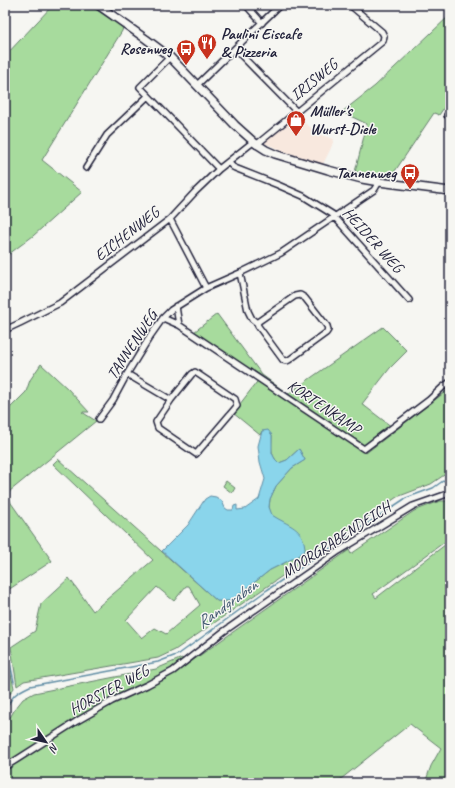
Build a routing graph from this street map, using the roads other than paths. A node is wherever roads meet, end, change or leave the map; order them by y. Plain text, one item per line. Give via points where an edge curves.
1 (98, 5) edge
2 (246, 5) edge
3 (280, 5) edge
4 (350, 5) edge
5 (107, 7) edge
6 (262, 23) junction
7 (235, 49) junction
8 (170, 58) junction
9 (197, 85) junction
10 (148, 96) junction
11 (296, 111) junction
12 (255, 143) junction
13 (228, 162) junction
14 (86, 168) dead end
15 (219, 169) junction
16 (379, 182) junction
17 (450, 191) edge
18 (335, 216) junction
19 (170, 219) junction
20 (240, 273) junction
21 (206, 288) junction
22 (408, 300) dead end
23 (176, 306) junction
24 (163, 318) junction
25 (257, 323) junction
26 (179, 325) junction
27 (5, 330) edge
28 (127, 374) junction
29 (450, 382) edge
30 (171, 400) junction
31 (99, 419) dead end
32 (450, 493) edge
33 (185, 662) joint
34 (5, 767) edge

1 - 5 street
2 - 6 street
3 - 6 street
4 - 11 street, IRISWEG via 383,34 384,39
5 - 8 street
6 - 7 street
7 - 9 street
7 - 11 street
8 - 9 street
8 - 10 street via 140,88
9 - 12 street
10 - 14 street via 107,135
10 - 15 street
11 - 12 street, IRISWEG
12 - 13 street, EICHENWEG
12 - 16 street via 281,156
13 - 15 street, EICHENWEG
13 - 18 street, HEIDER WEG via 233,167 303,196
15 - 19 street, EICHENWEG
16 - 17 street
16 - 18 street, TANNENWEG via 374,190
18 - 20 street, TANNENWEG via 282,253
18 - 22 street, HEIDER WEG
19 - 21 street
19 - 27 street, EICHENWEG via 60,303
20 - 21 street, TANNENWEG
20 - 25 street via 248,311
21 - 23 street, TANNENWEG
23 - 24 street, TANNENWEG
23 - 26 street
24 - 26 street, KORTENKAMP
24 - 28 street, TANNENWEG
25 - 25 street via 295,296 300,296 305,298 328,330 289,360 284,361
26 - 29 street, KORTENKAMP via 364,449
28 - 30 street
28 - 31 street, TANNENWEG
30 - 30 street via 195,372 235,399 237,406 196,454 158,428 156,422
32 - 33 street, MOORGRABENDEICH via 413,506 339,551 222,632
33 - 34 street, HORSTER WEG via 174,671 77,721

